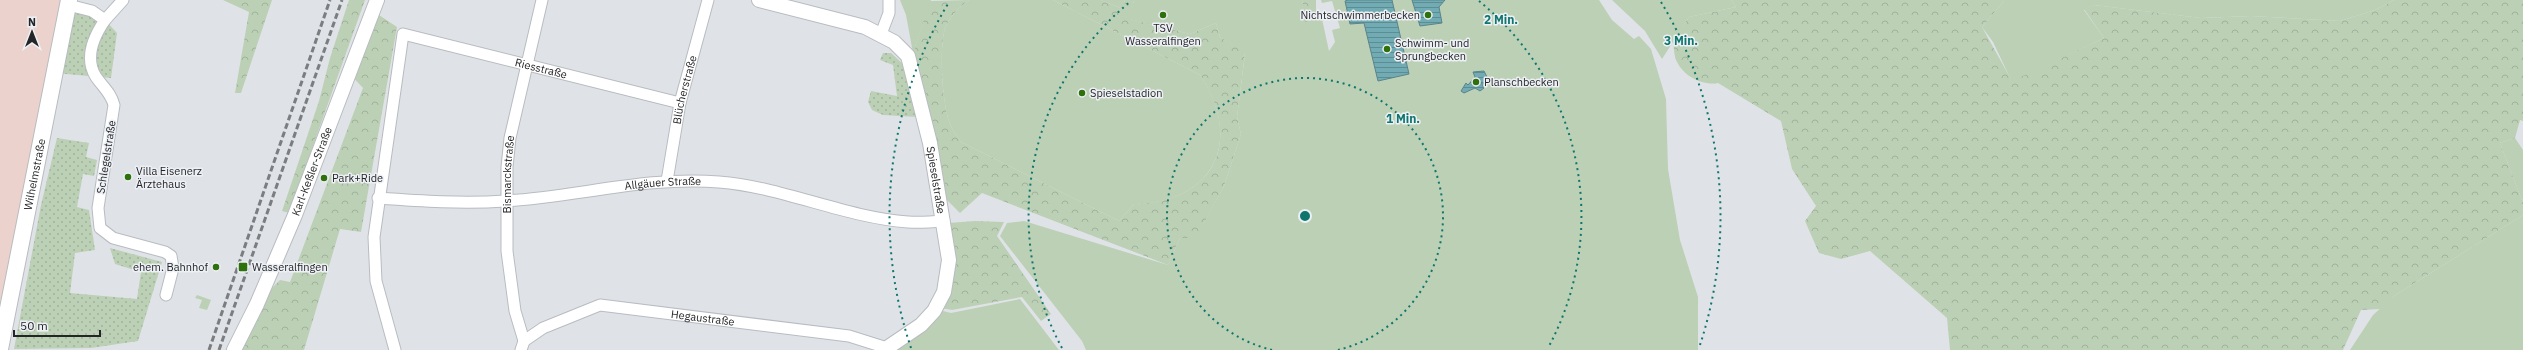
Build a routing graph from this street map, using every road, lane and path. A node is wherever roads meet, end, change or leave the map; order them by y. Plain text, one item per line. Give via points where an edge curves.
1 (123, 0) edge
2 (377, 0) edge
3 (542, 0) edge
4 (708, 0) edge
5 (759, 0) edge
6 (889, 0) edge
7 (68, 2) edge
8 (105, 20) junction
9 (881, 34) junction
10 (526, 64) junction
11 (680, 102) junction
12 (667, 181) junction
13 (378, 198) junction
14 (506, 201) junction
15 (944, 221) junction
16 (166, 296) dead end
17 (236, 345) edge
18 (522, 346) edge
19 (0, 349) edge
20 (886, 349) edge
21 (395, 350) edge

1 - 8 street
2 - 17 street, Karl-Keßler-Straße via 287,234
3 - 10 street, Bismarckstraße
4 - 11 street, Blücherstraße
5 - 9 street, Spieselstraße via 864,27
6 - 9 street via 889,13
7 - 8 street via 92,11
7 - 19 main road, Wilhelmstraße
8 - 16 street, Schlegelstraße via 94,36 91,46 92,67 96,77 112,97 114,105 98,218 100,228 113,238 165,252 171,256 173,268
9 - 15 street, Spieselstraße via 894,42 908,56 930,143
10 - 11 street, Riesstraße
10 - 13 street, Riesstraße via 403,34
10 - 14 street, Bismarckstraße via 510,138
11 - 12 street, Blücherstraße
12 - 14 street, Allgäuer Straße
12 - 15 street, Allgäuer Straße via 726,183 882,218 908,222
13 - 14 street, Allgäuer Straße via 439,202
13 - 21 street via 374,237 376,281
14 - 18 street, Bismarckstraße via 510,273
15 - 20 street, Spieselstraße via 950,260 944,292 934,311 921,325
18 - 20 street, Hegaustraße via 543,328 600,305 848,336

